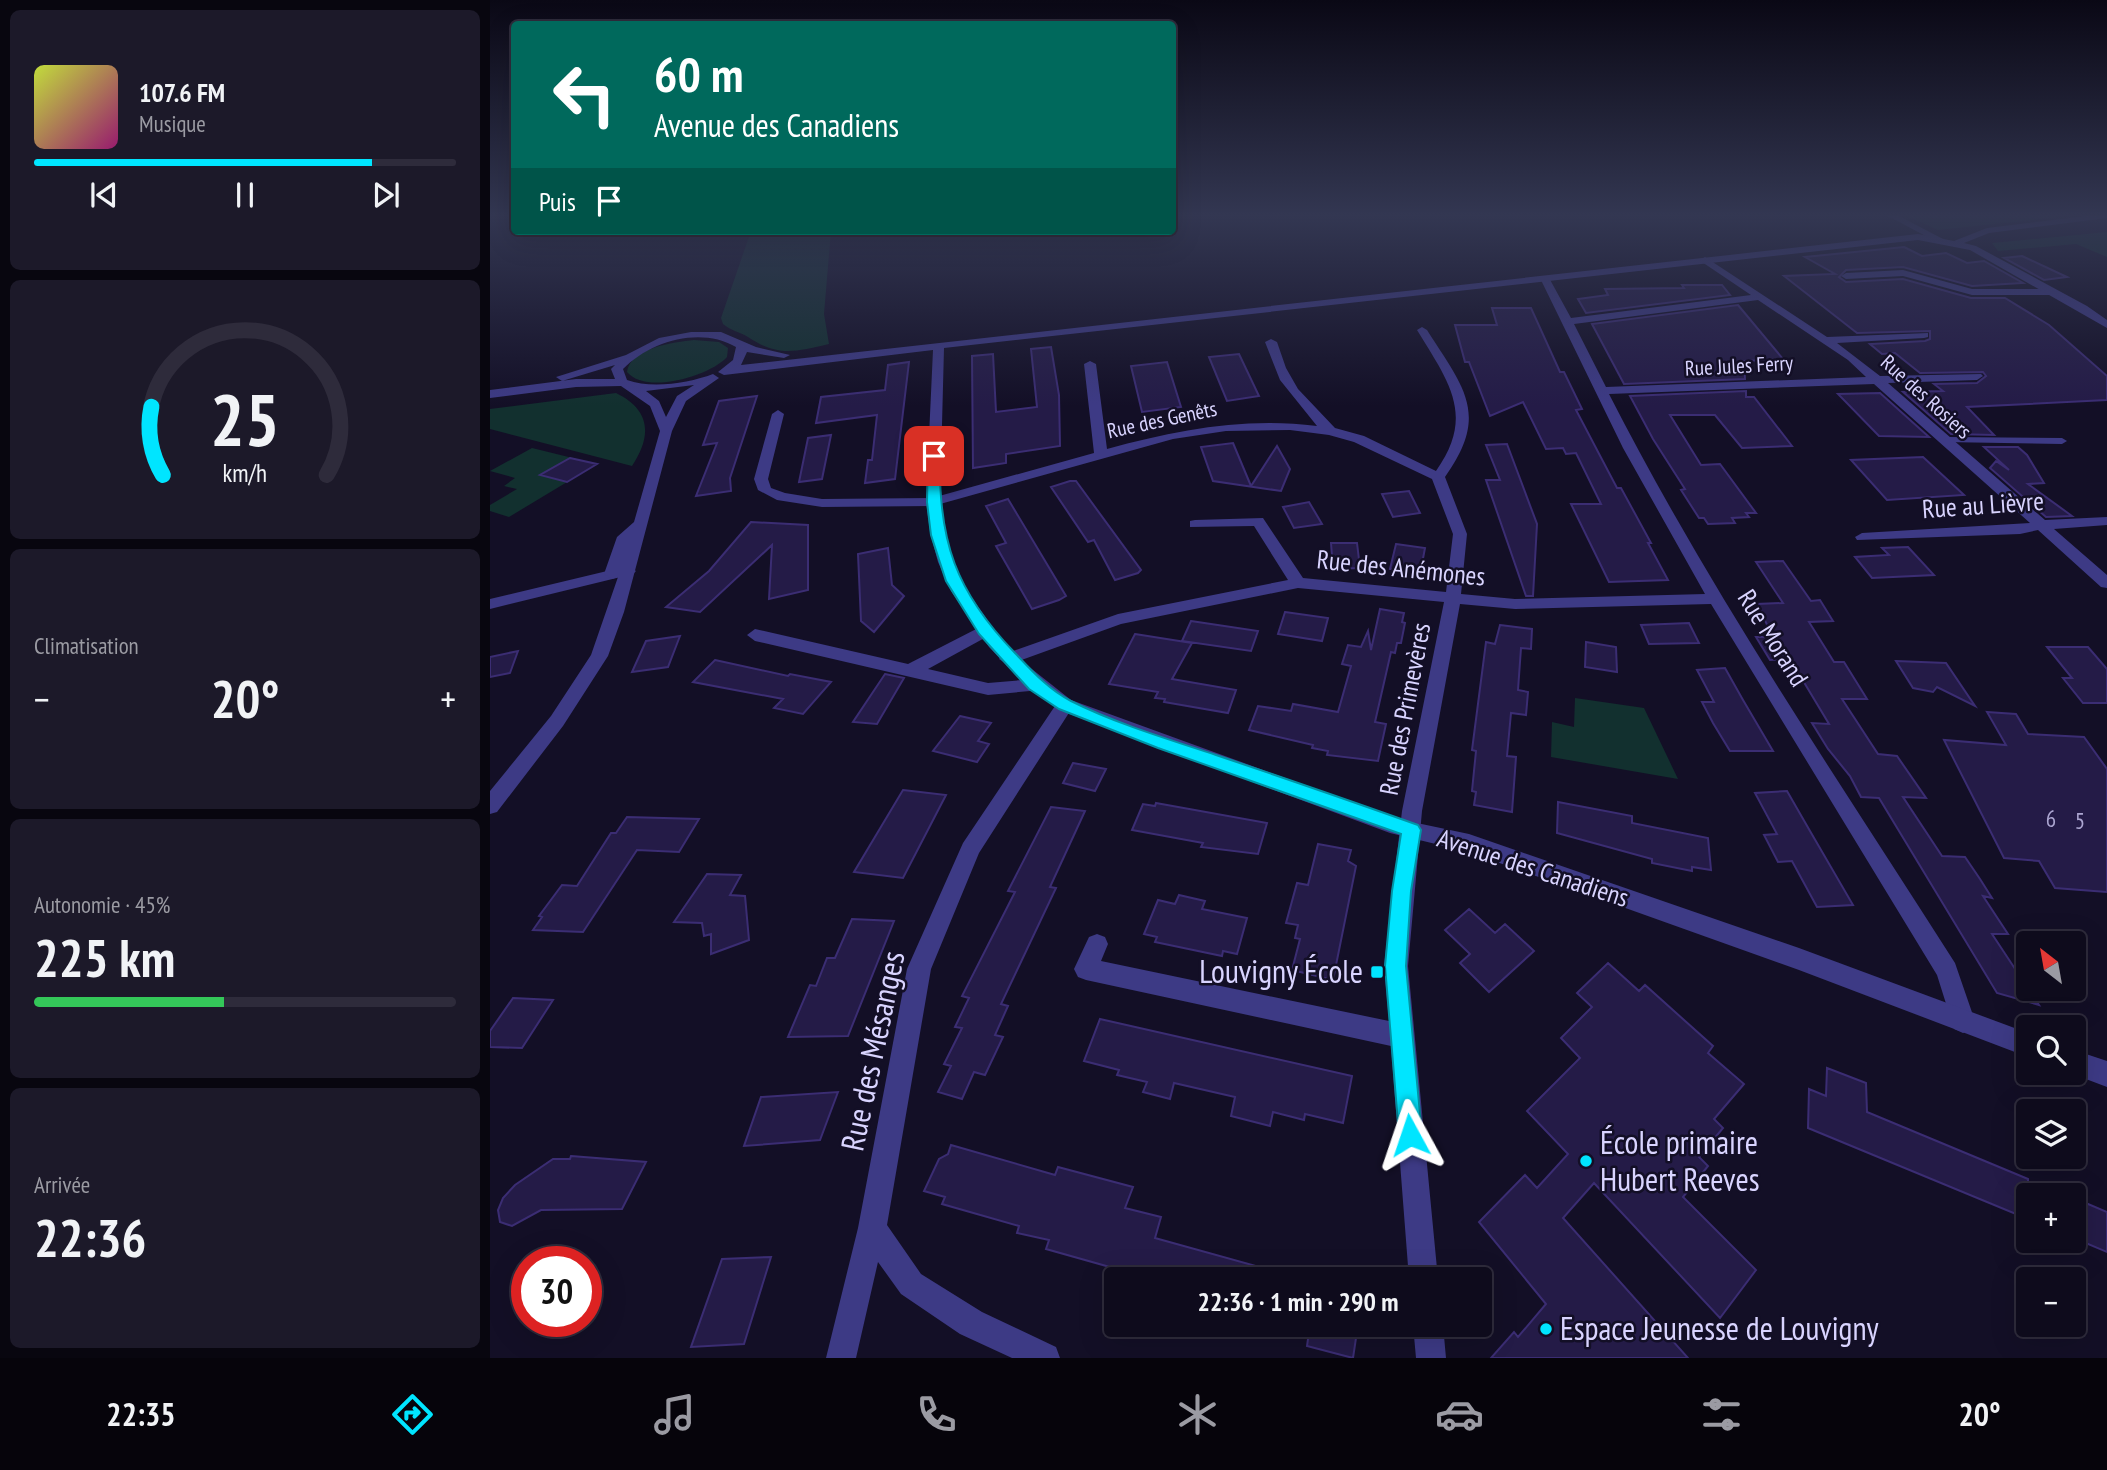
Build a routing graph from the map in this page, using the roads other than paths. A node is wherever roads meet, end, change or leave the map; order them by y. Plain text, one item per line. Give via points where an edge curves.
1 (1533, 279) edge
2 (1546, 279) edge
3 (1733, 279) edge
4 (1926, 279) edge
5 (2029, 279) edge
6 (2054, 292) junction
7 (1759, 297) junction
8 (1568, 322) junction
9 (2107, 326) edge
10 (1422, 330) dead end
11 (1924, 335) dead end
12 (1825, 340) junction
13 (1271, 342) dead end
14 (741, 345) junction
15 (939, 345) junction
16 (858, 355) junction
17 (625, 358) junction
18 (1090, 364) dead end
19 (718, 375) junction
20 (1977, 376) dead end
21 (1877, 379) junction
22 (627, 384) junction
23 (1602, 391) junction
24 (494, 394) edge
25 (778, 414) dead end
26 (666, 431) junction
27 (1330, 431) junction
28 (1947, 440) junction
29 (2062, 441) dead end
30 (1101, 455) junction
31 (1438, 477) junction
32 (933, 502) junction
33 (2107, 521) edge
34 (1195, 524) dead end
35 (2040, 526) junction
36 (1862, 537) dead end
37 (620, 572) junction
38 (1298, 583) junction
39 (2107, 583) edge
40 (1453, 598) junction
41 (1716, 598) junction
42 (490, 604) edge
43 (984, 631) junction
44 (755, 635) dead end
45 (1008, 659) junction
46 (912, 670) junction
47 (1035, 685) junction
48 (1065, 705) junction
49 (490, 806) edge
50 (1411, 830) junction
51 (1097, 944) dead end
52 (1963, 1021) junction
53 (1402, 1036) junction
54 (2016, 1041) edge
55 (2086, 1066) edge
56 (2107, 1074) edge
57 (872, 1228) junction
58 (1422, 1267) edge
59 (1429, 1337) edge
60 (841, 1358) edge
61 (1045, 1358) edge
62 (1431, 1358) edge

1 - 15 street
2 - 8 street, Rue Morand
3 - 7 street, Rue des Rosiers
4 - 6 street via 1972,292
5 - 6 street
6 - 9 street
7 - 8 street
7 - 12 street, Rue des Rosiers
8 - 23 street, Rue Morand
10 - 31 street via 1463,407 1464,429 1457,455
11 - 12 street
12 - 21 street, Rue des Rosiers
13 - 27 street via 1286,381
14 - 16 street via 767,354
14 - 17 street via 718,335 688,337
14 - 19 street via 742,356 736,365
15 - 16 street
15 - 32 street, Avenue des Canadiens
16 - 19 street
17 - 22 street via 617,369
17 - 24 street
18 - 30 street
19 - 22 street via 656,387
19 - 26 street via 681,399
20 - 21 street, Rue Jules Ferry
21 - 23 street, Rue Jules Ferry
21 - 28 street, Rue des Rosiers
22 - 24 street via 576,383
22 - 26 street via 654,404
23 - 41 street, Rue Morand
25 - 32 street, Rue des Genêts via 761,479 765,490 822,503
26 - 37 street via 641,523
27 - 30 street, Rue des Genêts via 1226,427 1172,435
27 - 31 street, Rue des Genêts via 1359,439
28 - 29 lane
28 - 35 street, Rue des Rosiers
30 - 32 street, Rue des Genêts
31 - 40 street, Rue des Primevères via 1460,534
32 - 43 street, Avenue des Canadiens via 938,535 954,581
33 - 35 street, Rue au Lièvre
34 - 38 street via 1258,521
35 - 36 street, Rue au Lièvre
35 - 39 street, Rue des Rosiers
37 - 42 street
37 - 49 street via 599,656 557,721
38 - 40 street, Rue des Anémones
38 - 45 street, Rue des Anémones via 1118,619
40 - 41 street, Rue des Anémones via 1516,604
40 - 50 street, Rue des Primevères
41 - 52 street, Rue Morand via 1947,971
43 - 45 street, Avenue des Canadiens
43 - 46 street
44 - 46 street
45 - 47 street, Avenue des Canadiens
46 - 47 street via 988,689
47 - 48 street, Avenue des Canadiens
48 - 50 street, Avenue des Canadiens
48 - 57 street, Rue des Mésanges via 970,849 919,969
50 - 52 street, Avenue des Canadiens via 1469,843
50 - 53 street, Rue des Primevères via 1396,966
51 - 53 street via 1086,968
52 - 54 street, Avenue des Canadiens
53 - 58 street, Rue des Primevères
55 - 56 street
57 - 60 street, Rue des Mésanges
57 - 61 street via 911,1284 971,1323
59 - 62 street

